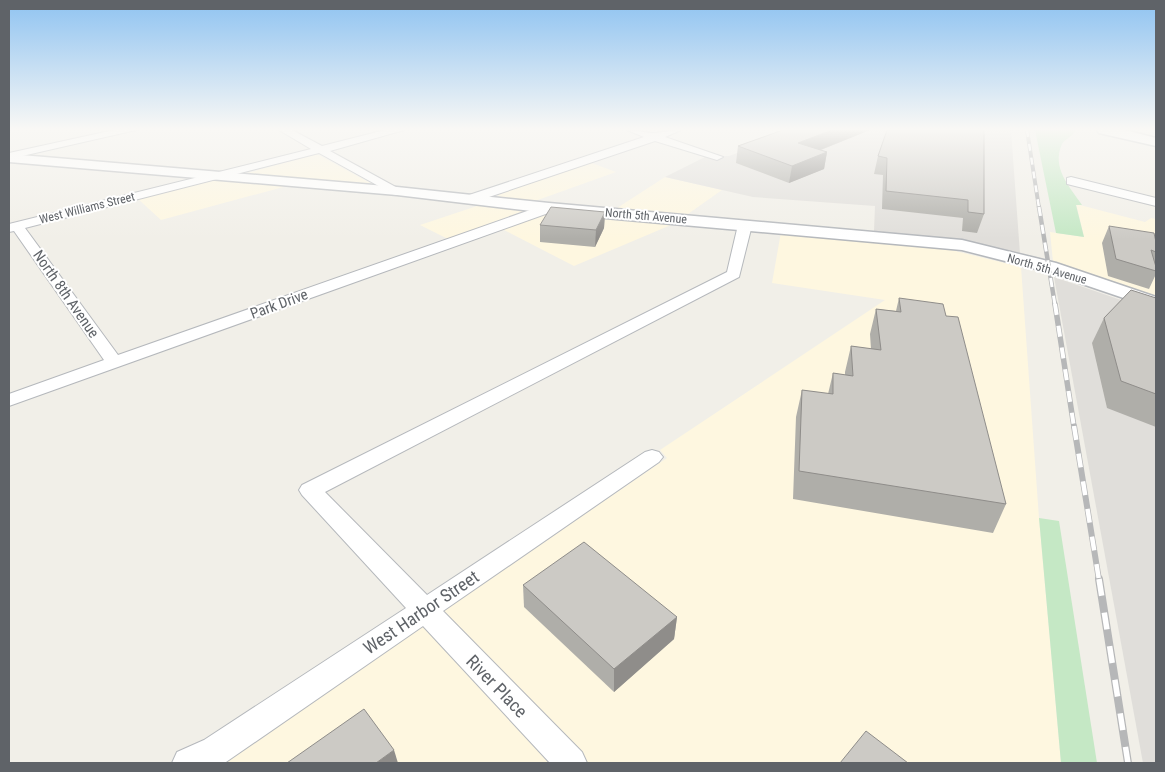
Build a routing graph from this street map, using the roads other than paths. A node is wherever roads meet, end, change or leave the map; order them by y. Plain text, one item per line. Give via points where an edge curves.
1 (115, 166) edge
2 (257, 166) edge
3 (350, 166) edge
4 (569, 166) edge
5 (221, 175) junction
6 (1071, 180) dead end
7 (397, 191) junction
8 (473, 198) junction
9 (1156, 202) edge
10 (549, 208) junction
11 (745, 226) junction
12 (13, 227) edge
13 (1156, 303) edge
14 (114, 362) junction
15 (9, 400) edge
16 (652, 457) dead end
17 (424, 609) junction
18 (188, 763) edge
19 (571, 763) edge

1 - 5 street, North 5th Avenue
2 - 5 street, West Williams Street
3 - 7 street
4 - 8 street
5 - 7 street, North 5th Avenue
5 - 12 street, West Williams Street
6 - 9 street
7 - 8 street, North 5th Avenue
8 - 10 street, North 5th Avenue
10 - 11 street, North 5th Avenue
10 - 14 street, Park Drive
11 - 13 street, North 5th Avenue via 962,245 1050,267
11 - 17 street via 734,274 310,490
12 - 14 street, North 8th Avenue
14 - 15 street, Park Drive
16 - 17 street, West Harbor Street
17 - 18 street, West Harbor Street via 214,751
17 - 19 street, River Place

